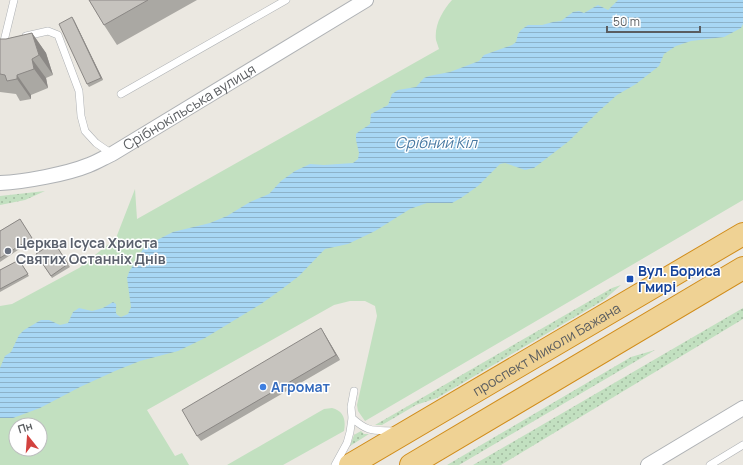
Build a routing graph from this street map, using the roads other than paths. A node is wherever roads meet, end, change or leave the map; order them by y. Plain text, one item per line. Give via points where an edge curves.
1 (14, 0) edge
2 (286, 0) edge
3 (366, 0) edge
4 (8, 40) edge
5 (122, 94) dead end
6 (112, 154) junction
7 (0, 183) edge
8 (743, 234) edge
9 (743, 268) edge
10 (354, 391) dead end
11 (743, 408) edge
12 (352, 418) junction
13 (408, 431) junction
14 (743, 445) edge
15 (335, 465) edge
16 (350, 465) edge
17 (411, 465) edge
18 (648, 465) edge
19 (710, 465) edge

1 - 4 lane
2 - 5 lane
3 - 6 street, Срібнокільська вулиця
4 - 6 lane via 48,31 58,34 80,90 81,116 85,131
6 - 7 street, Срібнокільська вулиця via 88,166 32,179
8 - 13 highway, проспект Миколи Бажана
9 - 17 highway, проспект Миколи Бажана
10 - 12 lane
11 - 18 street
12 - 13 lane via 370,430
12 - 15 lane via 346,444
13 - 16 highway, проспект Миколи Бажана
14 - 19 lane

